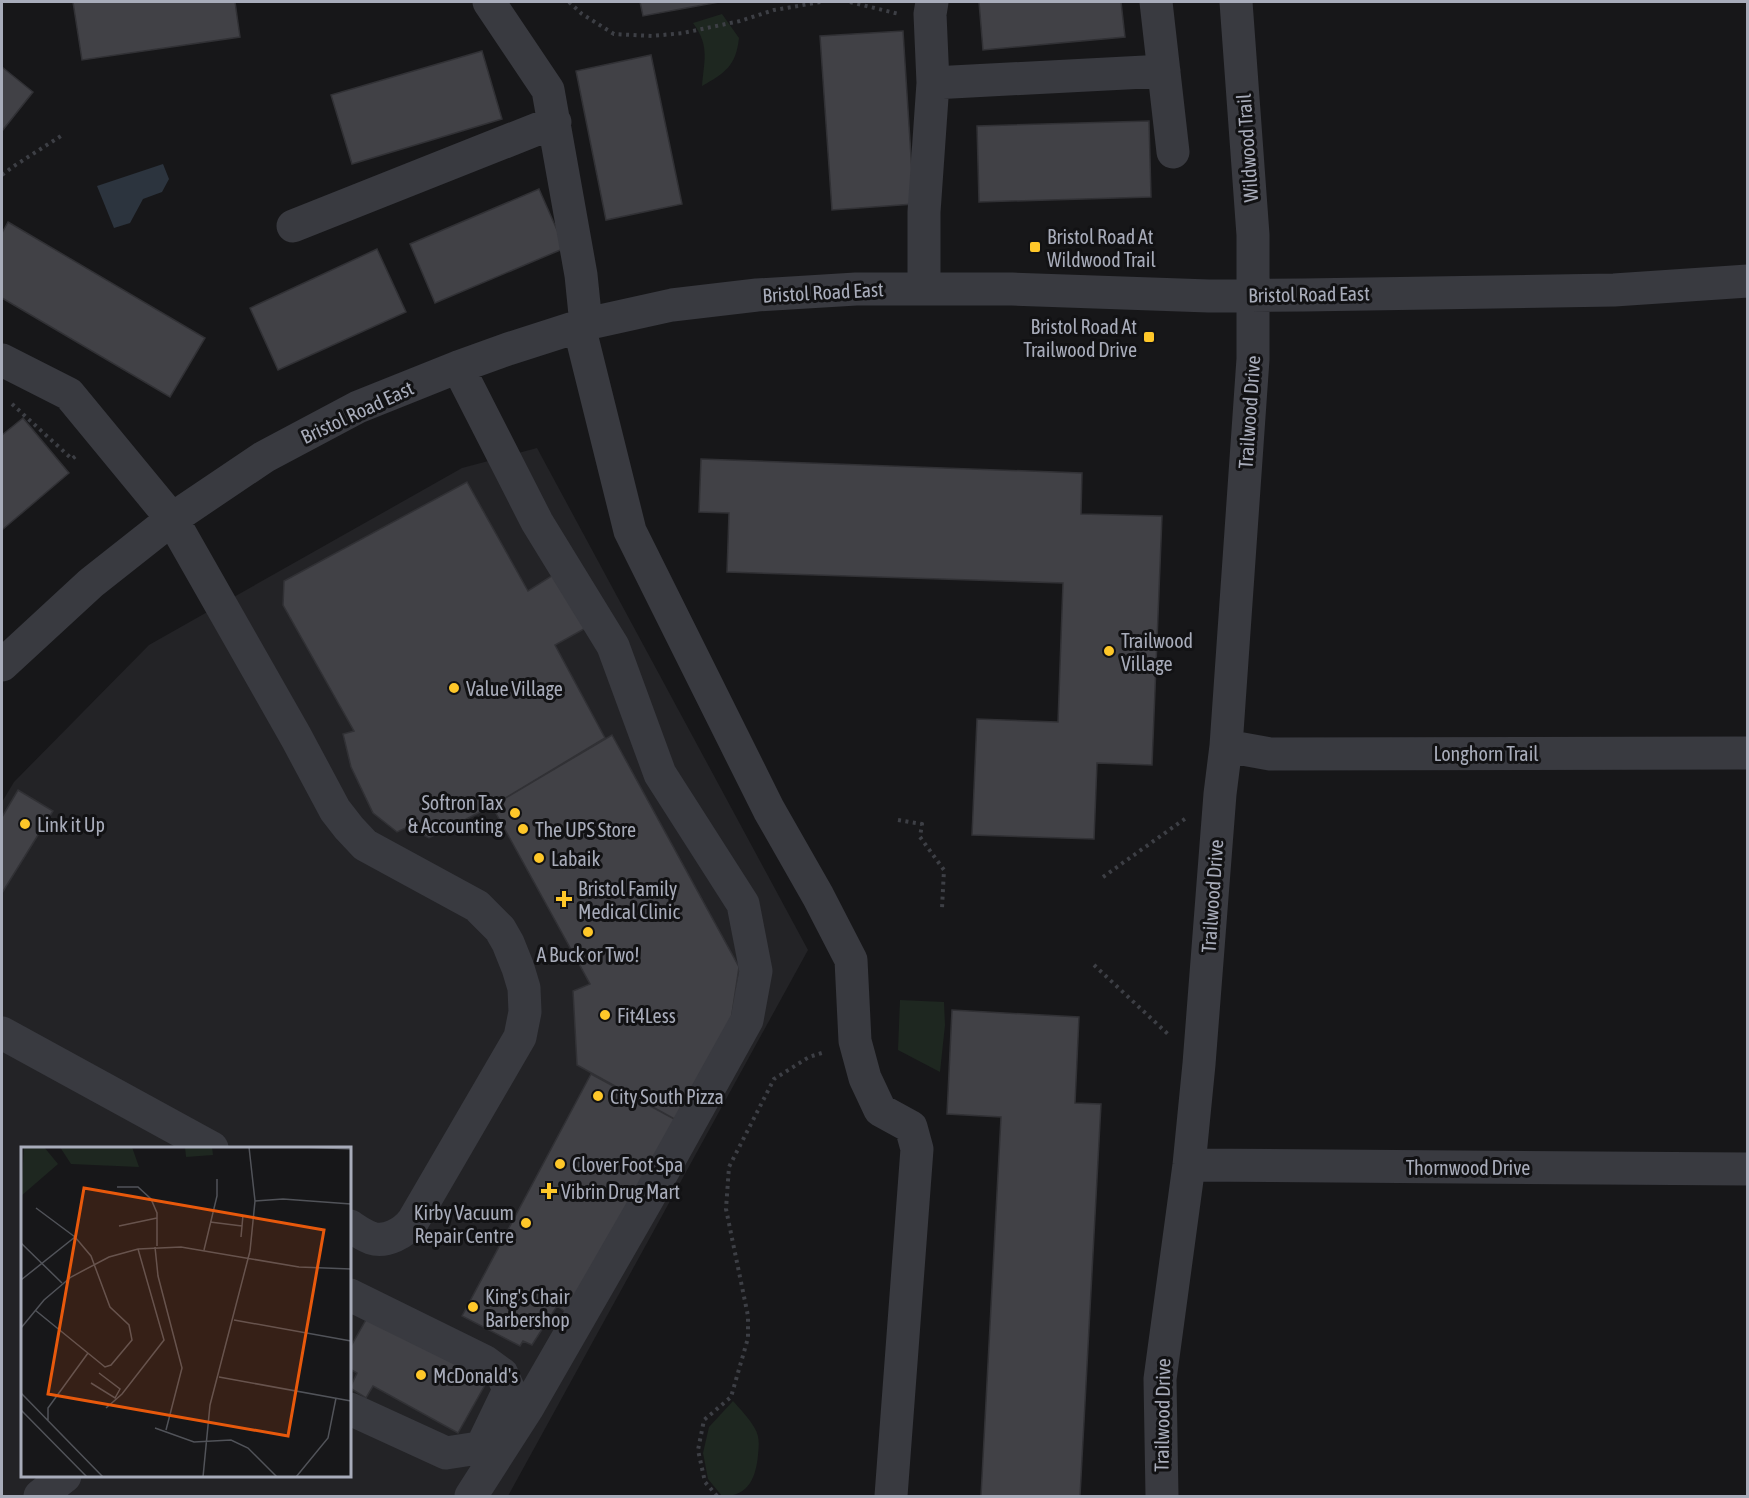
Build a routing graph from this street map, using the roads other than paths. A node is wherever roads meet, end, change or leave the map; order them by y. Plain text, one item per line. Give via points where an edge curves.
1 (489, 2) edge
2 (1156, 2) edge
3 (1236, 2) edge
4 (931, 11) edge
5 (1164, 71) junction
6 (933, 83) junction
7 (555, 122) junction
8 (1173, 152) dead end
9 (293, 226) dead end
10 (1748, 281) edge
11 (924, 289) junction
12 (1253, 295) junction
13 (582, 325) junction
14 (2, 360) edge
15 (458, 367) junction
16 (172, 519) junction
17 (2, 665) edge
18 (1226, 746) junction
19 (1748, 753) edge
20 (2, 1032) edge
21 (208, 1147) edge
22 (1189, 1165) junction
23 (1748, 1169) edge
24 (351, 1227) edge
25 (351, 1295) edge
26 (351, 1409) edge
27 (64, 1477) edge
28 (71, 1477) edge
29 (40, 1497) edge
30 (68, 1497) edge
31 (471, 1497) edge
32 (891, 1497) edge
33 (1162, 1497) edge

1 - 7 street via 548,90
2 - 5 street
3 - 12 street, Wildwood Trail via 1253,235
4 - 6 street
5 - 6 street
5 - 8 street
6 - 11 street via 924,212
7 - 9 street
7 - 13 street via 581,275
10 - 12 street, Bristol Road East via 1614,290
11 - 12 street, Bristol Road East
11 - 13 street, Bristol Road East via 757,295 672,305
12 - 18 street, Trailwood Drive via 1253,359
13 - 15 street, Bristol Road East
13 - 32 street via 630,531 769,810 850,960 855,1041 865,1078 880,1110 911,1127 917,1149
14 - 16 street via 69,394
15 - 16 street, Bristol Road East via 358,407 264,457
15 - 31 street via 537,522 613,646 660,774 742,904 756,971 747,1020 528,1407
16 - 17 street, Bristol Road East via 90,583
16 - 24 street via 335,810 365,845 487,915 508,943 524,988 520,1037 413,1221 393,1237 383,1239 371,1238
18 - 19 street, Longhorn Trail via 1270,754
18 - 22 street, Trailwood Drive
20 - 21 street
22 - 23 street, Thornwood Drive
22 - 33 street, Trailwood Drive via 1160,1379
25 - 26 street via 484,1361 502,1374 509,1390 482,1446 446,1453
27 - 29 street
28 - 30 street

